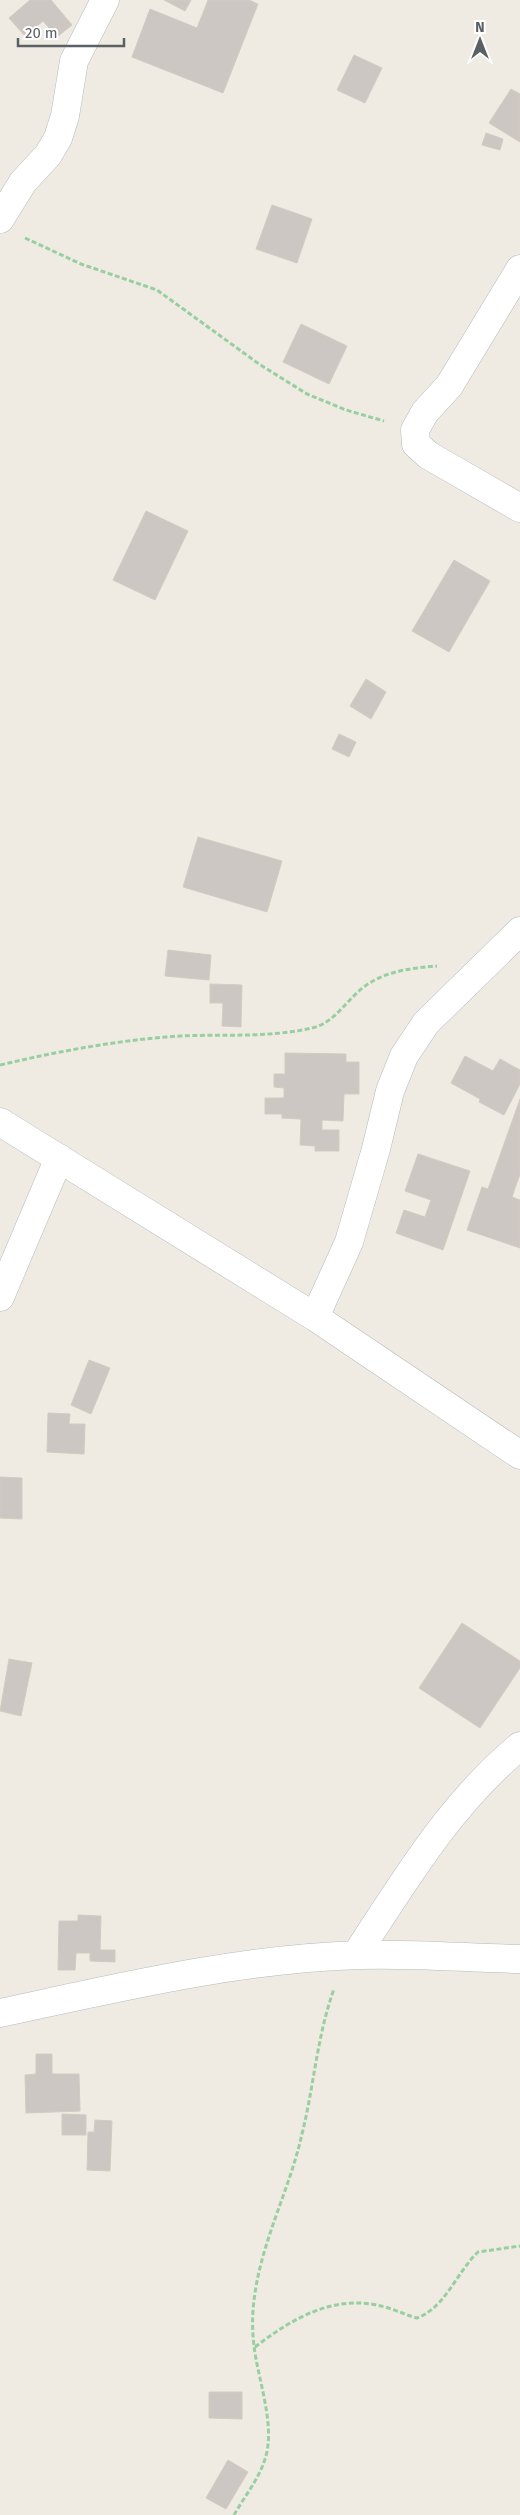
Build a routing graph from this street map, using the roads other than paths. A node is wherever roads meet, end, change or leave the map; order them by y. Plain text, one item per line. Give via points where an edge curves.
1 (106, 0) edge
2 (0, 219) edge
3 (520, 269) edge
4 (520, 508) edge
5 (520, 931) edge
6 (0, 1122) edge
7 (59, 1158) junction
8 (0, 1297) edge
9 (315, 1317) junction
10 (520, 1455) edge
11 (520, 1746) edge
12 (356, 1955) junction
13 (520, 1959) edge
14 (0, 2013) edge

1 - 2 street via 74,61 58,138
3 - 4 street via 448,386 415,430 416,444 428,455
5 - 9 street via 426,1023 404,1056 390,1091 349,1242
6 - 7 street
7 - 8 street
7 - 9 street
9 - 10 street
11 - 12 street via 467,1796 424,1850
12 - 13 street
12 - 14 street via 236,1966

